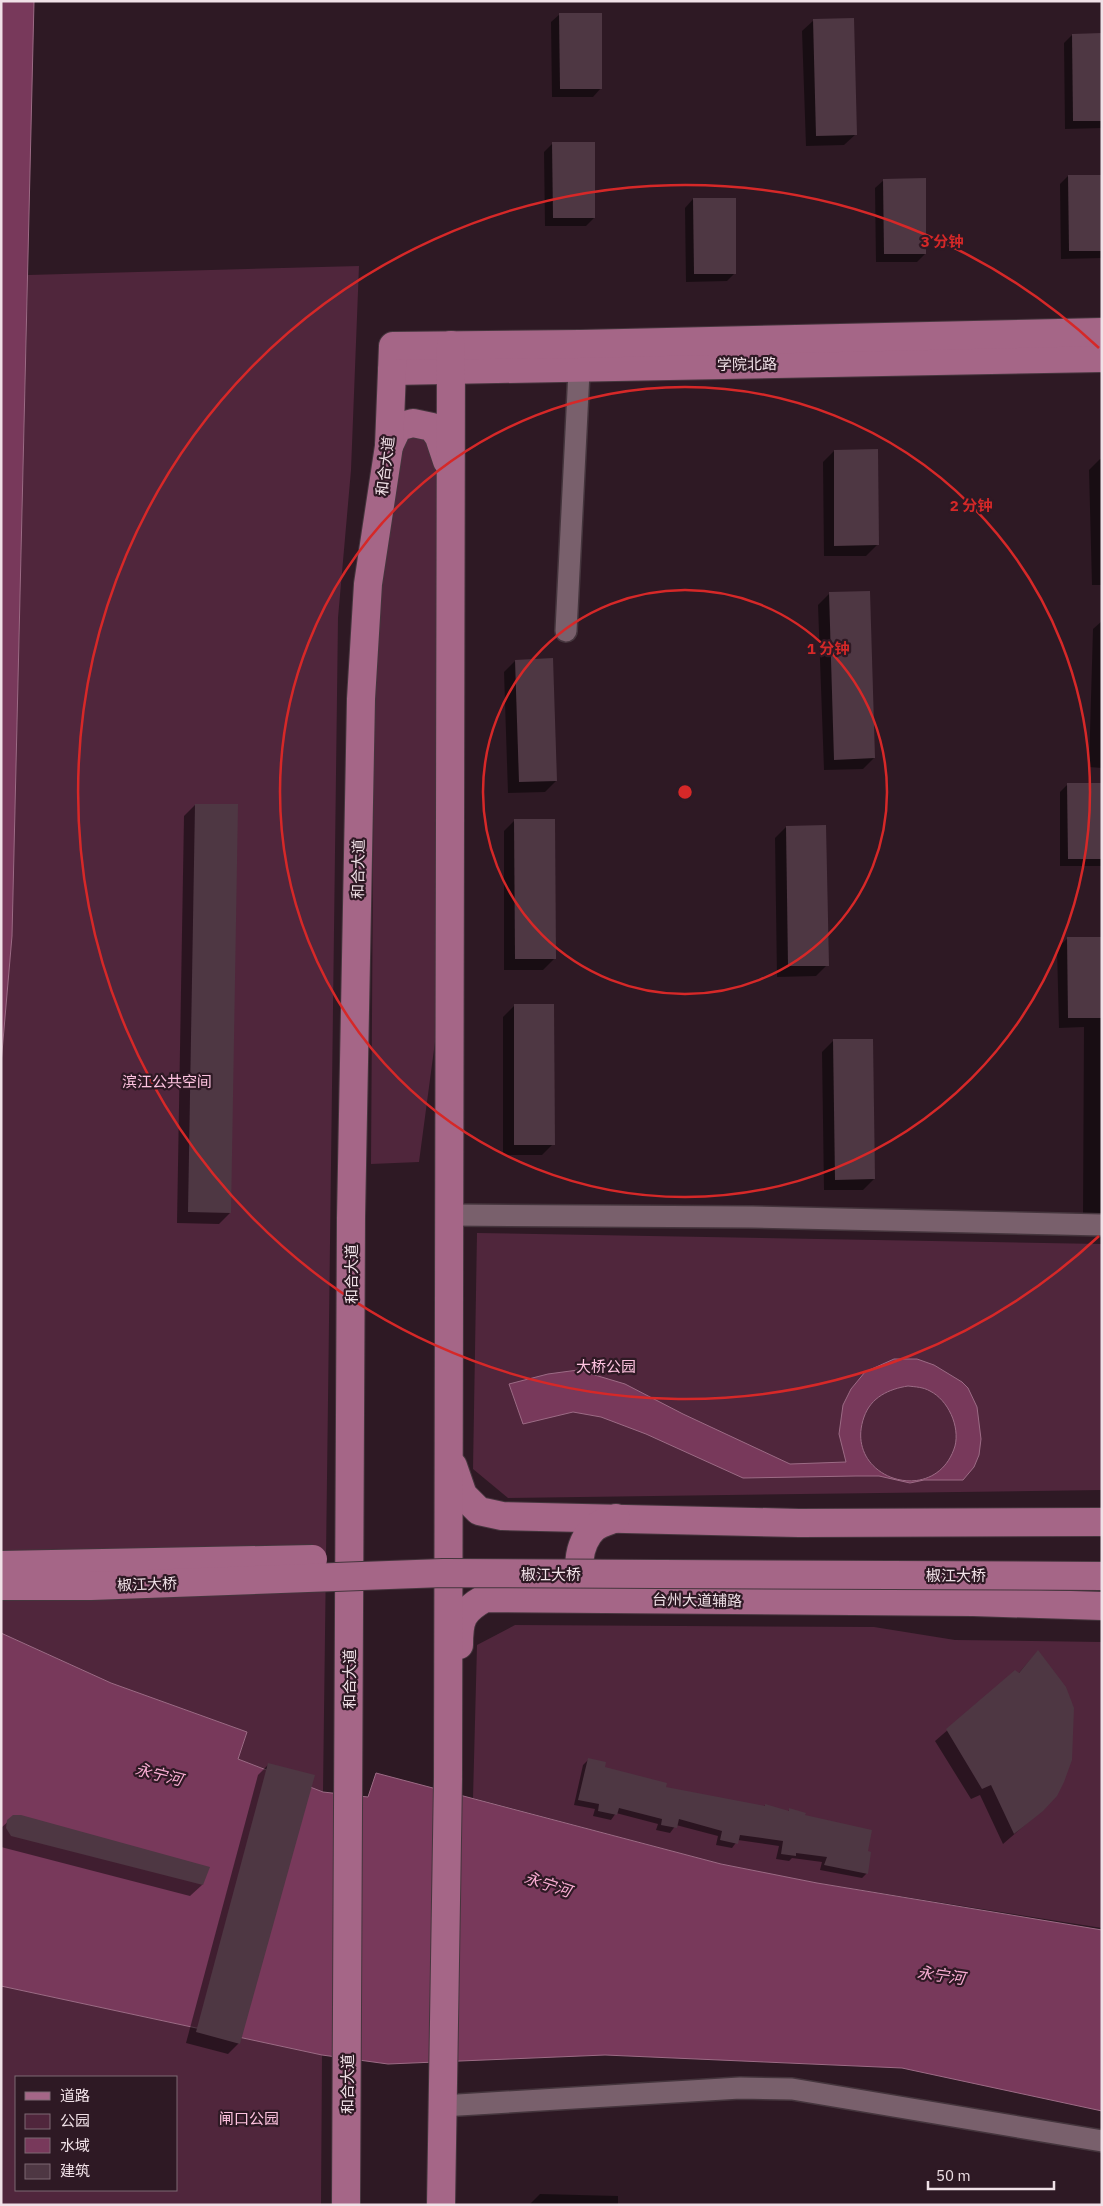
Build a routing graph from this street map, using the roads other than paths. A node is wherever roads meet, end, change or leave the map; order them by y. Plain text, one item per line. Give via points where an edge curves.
1 (1102, 332) edge
2 (580, 356) junction
3 (451, 358) junction
4 (1102, 358) edge
5 (392, 359) joint
6 (389, 446) junction
7 (452, 474) junction
8 (566, 631) dead end
9 (450, 1215) junction
10 (1102, 1224) edge
11 (448, 1455) junction
12 (616, 1518) junction
13 (1097, 1525) edge
14 (1102, 1558) edge
15 (1, 1565) edge
16 (1102, 1576) edge
17 (1, 1586) edge
18 (611, 1599) junction
19 (1096, 1603) edge
20 (448, 1767) junction
21 (442, 2106) junction
22 (1102, 2141) edge
23 (346, 2205) edge
24 (441, 2205) edge

1 - 2 main road, 学院北路
2 - 3 main road, 学院北路
2 - 4 main road, 学院北路
2 - 8 street
3 - 5 main road, 学院北路
3 - 7 main road
5 - 6 main road, 和合大道
6 - 7 main road via 398,427 413,423 432,427 439,437
6 - 23 main road, 和合大道 via 368,584 361,699 351,1228
7 - 9 main road
9 - 10 street
9 - 11 main road
11 - 12 main road via 463,1495 479,1511 502,1516
11 - 20 main road
12 - 13 main road
12 - 18 main road via 595,1527 585,1539 578,1562 582,1580 589,1591
14 - 15 main road, 椒江大桥, bridge via 443,1555
16 - 17 main road, 椒江大桥, bridge via 443,1573 91,1586
18 - 19 main road, 台州大道辅路
18 - 20 main road, 台州大道辅路 via 485,1598 468,1608 459,1641 459,1704
20 - 21 main road
21 - 22 street via 740,2088 792,2089
21 - 24 main road

